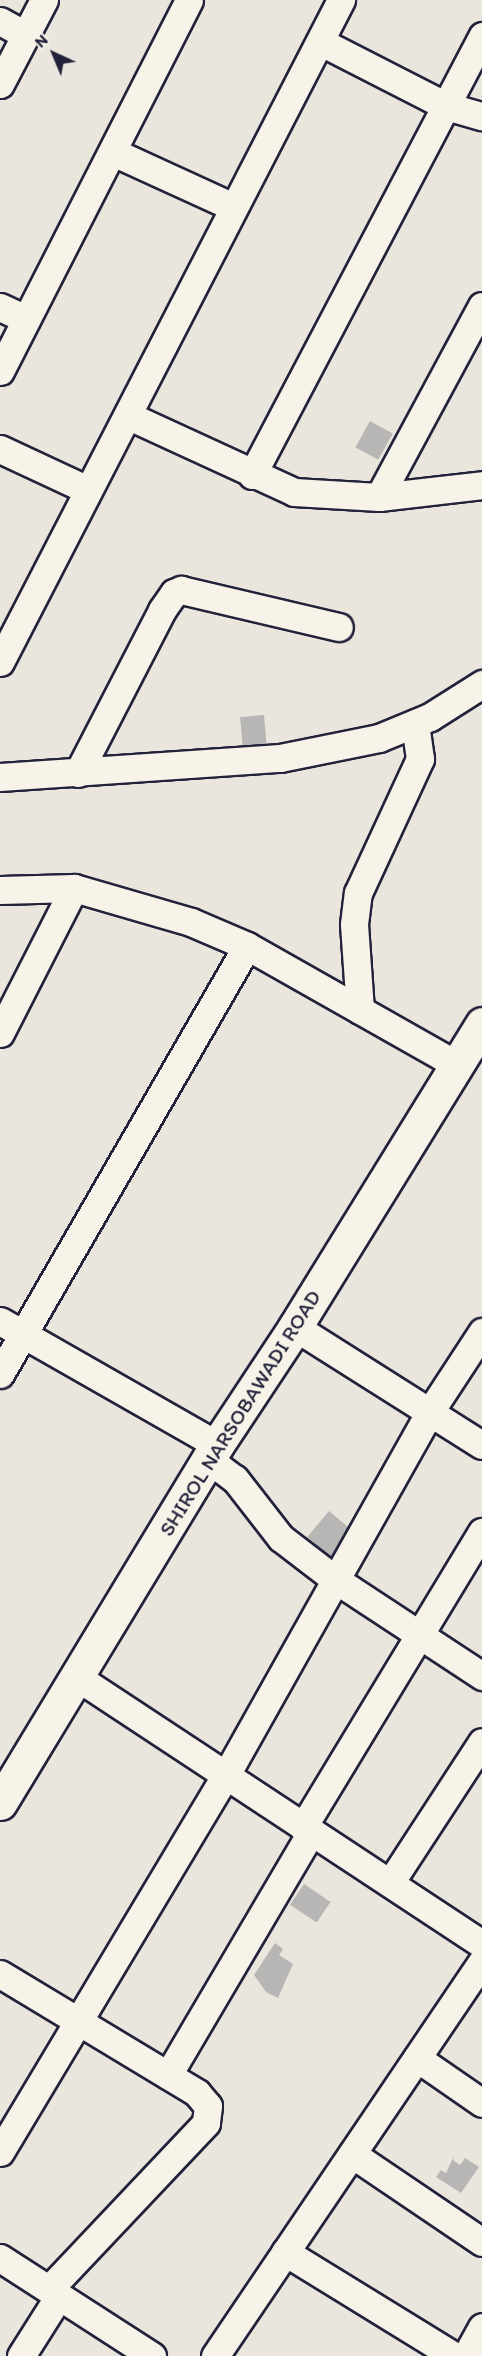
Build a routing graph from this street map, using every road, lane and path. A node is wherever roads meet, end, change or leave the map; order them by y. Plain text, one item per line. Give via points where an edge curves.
1 (44, 0) edge
2 (189, 0) edge
3 (341, 0) edge
4 (0, 21) edge
5 (25, 35) junction
6 (482, 36) edge
7 (321, 42) junction
8 (0, 84) edge
9 (446, 106) junction
10 (482, 116) edge
11 (113, 152) junction
12 (233, 207) junction
13 (482, 306) edge
14 (0, 307) edge
15 (26, 319) junction
16 (0, 371) edge
17 (129, 416) junction
18 (0, 449) edge
19 (252, 475) junction
20 (482, 484) edge
21 (88, 490) junction
22 (379, 497) junction
23 (339, 627) dead end
24 (0, 662) edge
25 (482, 684) edge
26 (415, 723) junction
27 (78, 773) junction
28 (0, 777) edge
29 (74, 888) junction
30 (0, 890) edge
31 (247, 946) junction
32 (360, 1010) junction
33 (482, 1024) edge
34 (0, 1033) edge
35 (457, 1065) junction
36 (295, 1327) junction
37 (12, 1328) edge
38 (482, 1332) edge
39 (0, 1374) edge
40 (429, 1413) junction
41 (482, 1445) edge
42 (213, 1452) junction
43 (482, 1532) edge
44 (336, 1580) junction
45 (421, 1635) junction
46 (482, 1676) edge
47 (77, 1677) junction
48 (482, 1742) edge
49 (226, 1775) junction
50 (0, 1803) edge
51 (307, 1829) junction
52 (390, 1883) junction
53 (482, 1944) edge
54 (479, 1973) edge
55 (0, 1974) edge
56 (81, 2022) junction
57 (417, 2058) junction
58 (168, 2075) junction
59 (482, 2103) edge
60 (0, 2152) edge
61 (352, 2154) junction
62 (482, 2242) edge
63 (285, 2252) junction
64 (0, 2258) edge
65 (54, 2293) junction
66 (482, 2327) edge
67 (21, 2356) edge
68 (152, 2356) edge
69 (215, 2356) edge
70 (454, 2356) edge
71 (466, 2356) edge

1 - 5 street
2 - 11 street
3 - 7 street
4 - 5 street
5 - 8 street
6 - 9 street
7 - 9 street
7 - 12 street
9 - 10 street
9 - 19 street
11 - 12 street
11 - 15 street
12 - 17 street
13 - 22 street
14 - 15 street
15 - 16 street
17 - 19 street
17 - 21 street
18 - 21 street
19 - 22 street via 294,492
20 - 22 street
21 - 24 street
23 - 27 street via 181,590 174,593 162,609
25 - 26 street
26 - 27 street via 379,738 280,759
26 - 32 street via 420,759 358,893 354,924
27 - 28 street
29 - 30 street
29 - 31 street via 191,922
29 - 34 street
31 - 32 street
31 - 37 street
32 - 35 street
33 - 35 main road, SHIROL NARSOBAWADI ROAD
35 - 36 main road, SHIROL NARSOBAWADI ROAD
36 - 40 street
36 - 42 main road, SHIROL NARSOBAWADI ROAD
37 - 39 street
37 - 42 street
38 - 40 street
40 - 41 street
40 - 44 street
42 - 44 street via 268,1527
42 - 47 main road, SHIROL NARSOBAWADI ROAD
43 - 45 street
44 - 45 street
44 - 49 street
45 - 46 street
45 - 51 street
47 - 49 street
47 - 50 main road, SHIROL NARSOBAWADI ROAD
48 - 52 street
49 - 51 street
49 - 56 street
51 - 52 street
51 - 58 street
52 - 53 street
54 - 57 street
55 - 56 street
56 - 58 street
56 - 60 street
57 - 59 street
57 - 61 street
58 - 65 street via 205,2100 209,2116 206,2123
61 - 62 street
61 - 63 street
63 - 69 street
63 - 70 street
64 - 65 street
65 - 67 street
65 - 68 street
66 - 71 street

